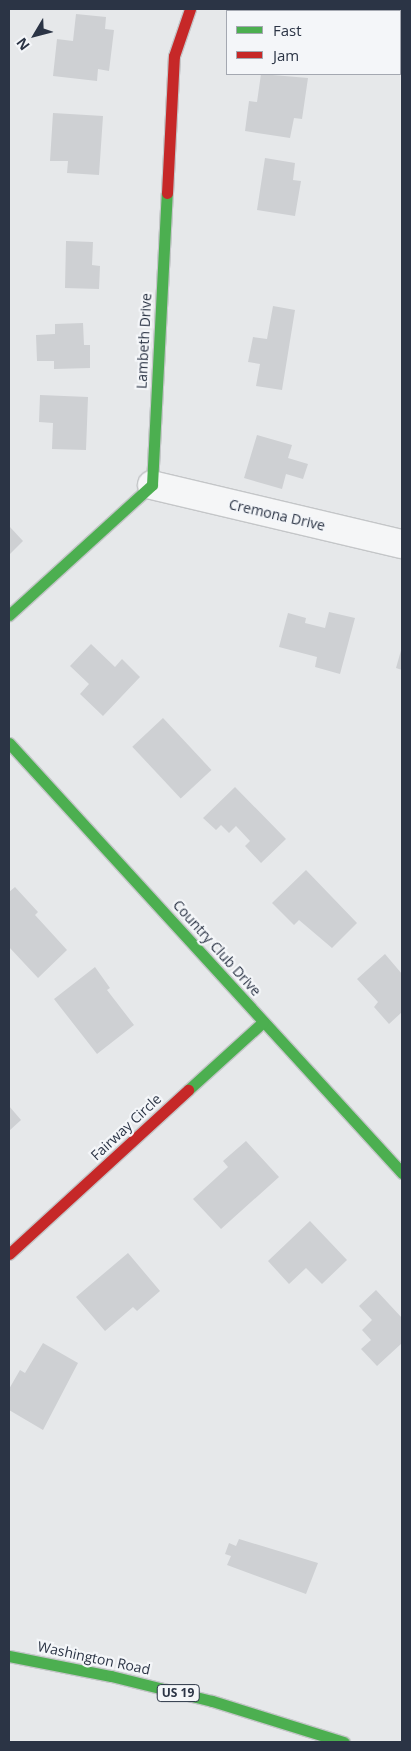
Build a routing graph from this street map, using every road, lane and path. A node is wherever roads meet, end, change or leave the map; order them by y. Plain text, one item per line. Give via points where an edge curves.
1 (190, 9) edge
2 (152, 485) junction
3 (402, 544) edge
4 (9, 615) edge
5 (9, 743) edge
6 (263, 1022) junction
7 (402, 1174) edge
8 (9, 1254) edge
9 (9, 1656) edge
10 (344, 1742) edge

1 - 2 street, Lambeth Drive via 174,56
2 - 3 street, Cremona Drive
2 - 4 street
5 - 6 street, Country Club Drive
6 - 7 street, Country Club Drive
6 - 8 street, Fairway Circle
9 - 10 street, Washington Road / US 19 via 111,1676 212,1701

